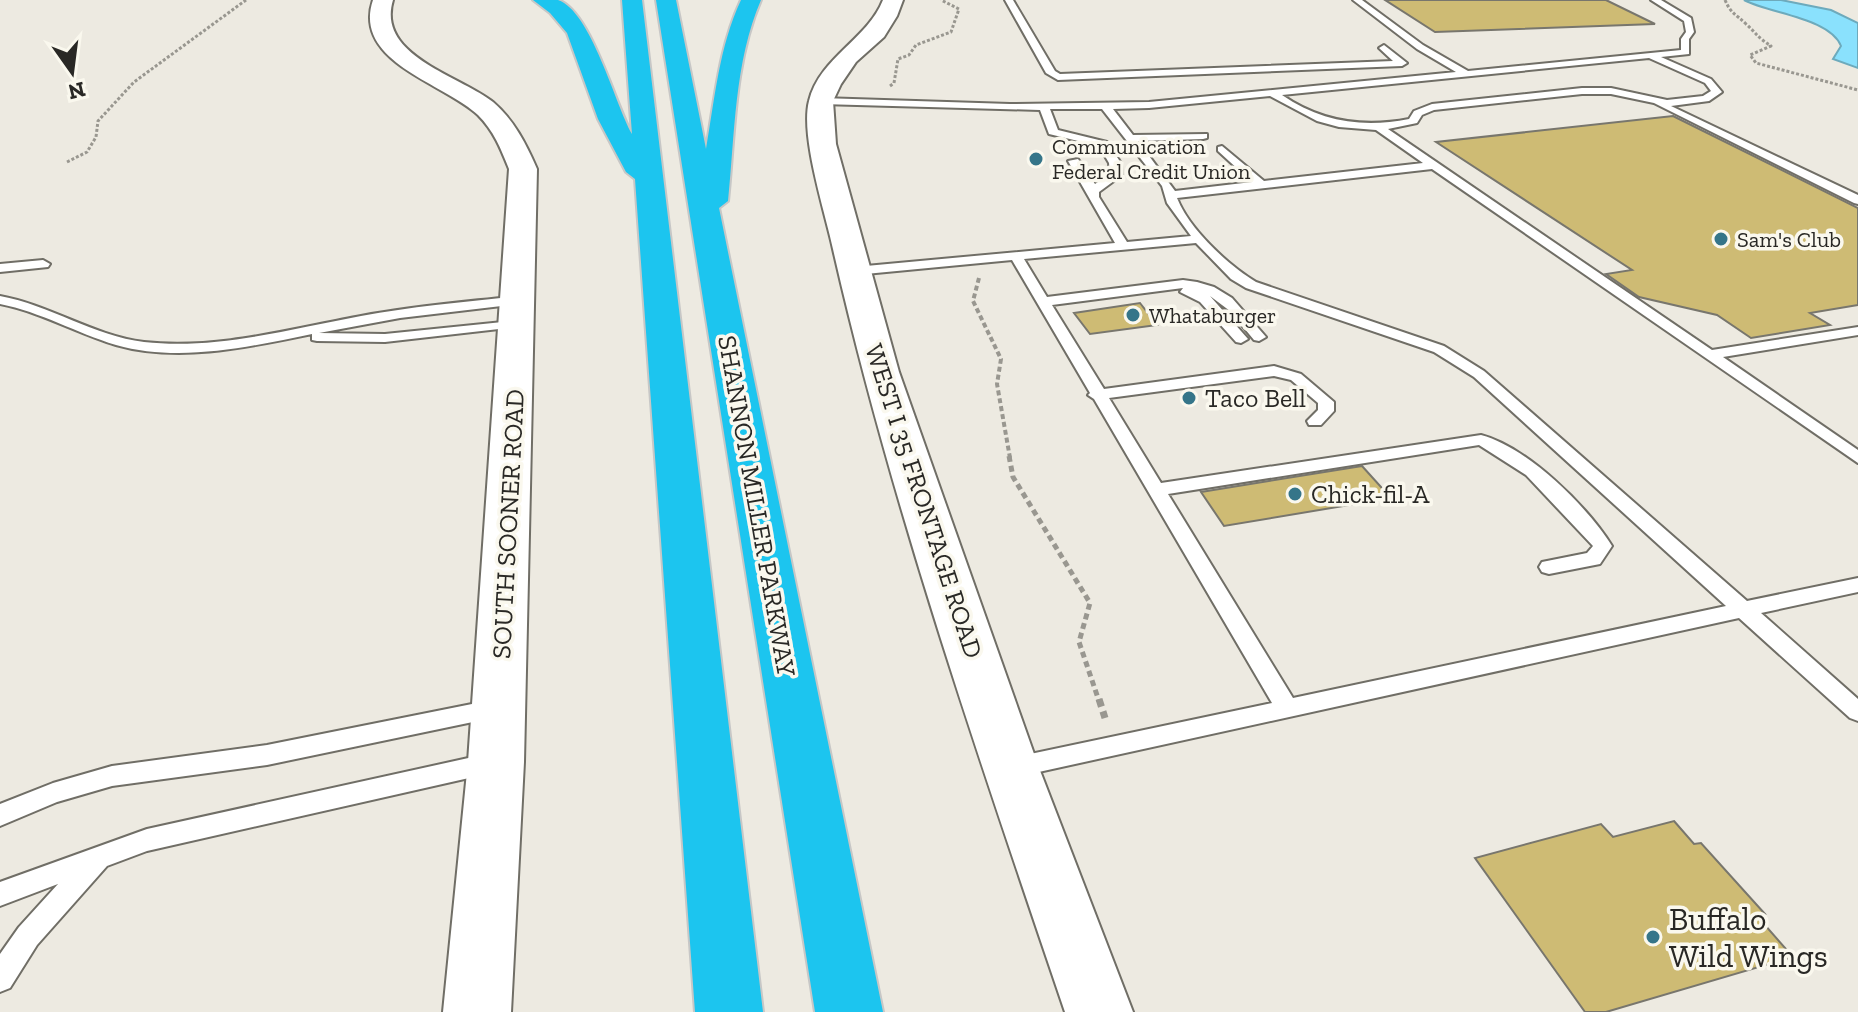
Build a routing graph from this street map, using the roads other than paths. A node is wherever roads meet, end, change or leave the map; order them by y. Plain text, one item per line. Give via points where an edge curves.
1 (383, 0) edge
2 (543, 0) edge
3 (632, 0) edge
4 (666, 0) edge
5 (751, 0) edge
6 (893, 0) edge
7 (1009, 0) edge
8 (1357, 0) edge
9 (1655, 0) edge
10 (1420, 47) junction
11 (1651, 56) junction
12 (1467, 74) junction
13 (1271, 92) junction
14 (821, 101) junction
15 (1654, 101) junction
16 (1044, 107) junction
17 (1106, 107) junction
18 (1379, 127) junction
19 (1053, 132) junction
20 (1203, 136) dead end
21 (1131, 138) junction
22 (1222, 149) dead end
23 (1435, 165) junction
24 (1262, 185) junction
25 (650, 191) junction
26 (1093, 191) junction
27 (1171, 195) junction
28 (1858, 200) edge
29 (708, 235) junction
30 (1199, 239) junction
31 (1124, 247) junction
32 (1017, 258) junction
33 (43, 264) dead end
34 (0, 268) edge
35 (855, 271) junction
36 (0, 300) edge
37 (1044, 305) junction
38 (518, 312) junction
39 (1858, 331) edge
40 (282, 337) junction
41 (1259, 337) dead end
42 (1241, 339) dead end
43 (1710, 355) junction
44 (1096, 395) junction
45 (1315, 421) dead end
46 (1858, 458) edge
47 (1154, 490) junction
48 (1549, 567) dead end
49 (1858, 585) edge
50 (1741, 610) junction
51 (499, 707) junction
52 (1287, 708) junction
53 (1858, 712) edge
54 (496, 762) junction
55 (1011, 768) junction
56 (0, 815) edge
57 (100, 857) junction
58 (0, 894) edge
59 (0, 978) edge
60 (477, 1012) edge
61 (729, 1012) edge
62 (849, 1012) edge
63 (1099, 1012) edge

1 - 38 street, SOUTH SOONER ROAD via 378,21 394,50 482,105 514,143 523,169
2 - 25 highway via 567,17 587,51 607,111
3 - 25 highway
4 - 29 highway, SHANNON MILLER PARKWAY
5 - 29 highway via 733,53
6 - 14 street via 876,32 839,68
7 - 10 lane via 1058,77 1402,63 1384,48
8 - 10 lane
9 - 11 lane via 1688,20 1690,32 1686,52
10 - 12 lane
11 - 12 lane
11 - 15 lane via 1708,81 1717,92 1705,99
12 - 13 lane
13 - 17 lane
13 - 18 lane via 1314,118
14 - 16 lane
14 - 35 street, WEST I 35 FRONTAGE ROAD via 823,144
15 - 18 lane via 1611,91 1563,93 1432,107 1413,121
15 - 28 lane
16 - 17 lane
16 - 19 lane
17 - 21 lane
18 - 23 lane
19 - 26 lane
19 - 26 lane via 1103,144 1116,175
20 - 21 lane
21 - 27 lane
22 - 24 lane
23 - 24 lane
23 - 43 lane
24 - 27 lane
25 - 61 highway
26 - 31 lane
27 - 30 lane
29 - 62 highway, SHANNON MILLER PARKWAY
30 - 31 lane
30 - 50 lane via 1251,285 1439,349 1479,374
31 - 32 lane
32 - 35 lane
32 - 37 lane
33 - 34 lane
35 - 55 street, WEST I 35 FRONTAGE ROAD via 880,372
36 - 40 lane via 41,308 93,335 147,346
37 - 41 lane via 1183,284 1206,287 1221,294
37 - 42 lane via 1190,292 1205,299
37 - 44 lane
38 - 40 lane via 385,316
38 - 40 lane via 385,338
38 - 51 street, SOUTH SOONER ROAD
39 - 43 lane
43 - 46 lane
44 - 45 lane via 1274,371 1296,377 1326,402 1326,411
44 - 47 lane
47 - 48 lane via 1481,440 1504,448 1603,546 1593,559
47 - 52 lane
49 - 50 lane
50 - 52 lane
50 - 53 lane
51 - 54 street, SOUTH SOONER ROAD
51 - 56 lane via 267,755 112,776
52 - 55 lane
54 - 57 lane via 147,840
54 - 60 street, SOUTH SOONER ROAD
55 - 63 street, WEST I 35 FRONTAGE ROAD
57 - 58 lane
57 - 59 lane via 28,936

